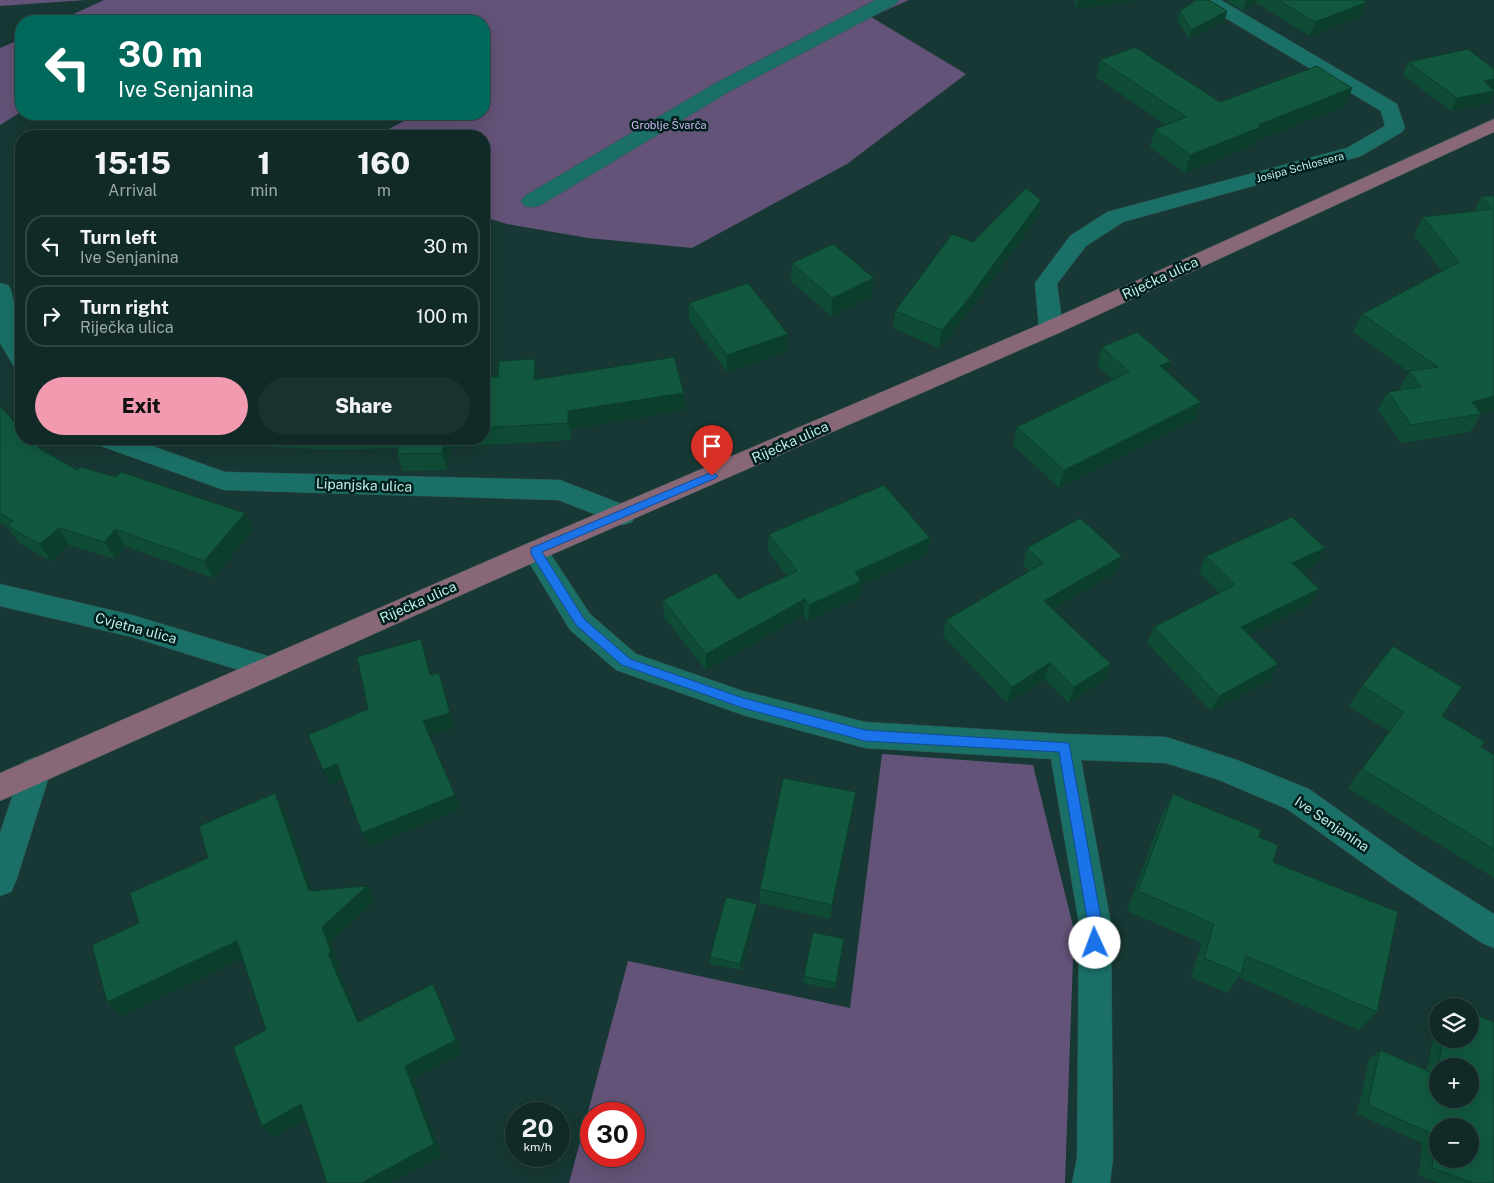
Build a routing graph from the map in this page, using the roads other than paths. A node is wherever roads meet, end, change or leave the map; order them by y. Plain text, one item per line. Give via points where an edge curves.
1 (890, 0) edge
2 (1208, 0) edge
3 (1494, 125) edge
4 (532, 201) dead end
5 (0, 290) edge
6 (1051, 328) junction
7 (15, 348) edge
8 (124, 445) edge
9 (623, 514) junction
10 (535, 551) junction
11 (0, 595) edge
12 (271, 668) junction
13 (1064, 747) junction
14 (36, 770) junction
15 (0, 787) edge
16 (0, 881) edge
17 (1494, 932) edge
18 (1091, 1183) edge

1 - 4 street via 723,87
2 - 6 street, Josipa Schlossera via 1390,108 1395,128 1354,152 1114,217 1078,241 1046,283
3 - 6 main road, Riječka ulica
5 - 7 street via 9,338
6 - 9 main road, Riječka ulica
8 - 9 street, Lipanjska ulica via 224,481 560,490
9 - 10 main road, Riječka ulica
10 - 12 main road, Riječka ulica
10 - 13 street, Ive Senjanina via 580,622 626,662 743,703 865,735
11 - 12 street, Cvjetna ulica via 132,626
12 - 14 main road, Riječka ulica
13 - 17 street, Ive Senjanina via 1166,750 1226,769 1298,799 1402,873
13 - 18 street via 1095,924 1095,1158
14 - 15 main road, Riječka ulica
14 - 16 street

